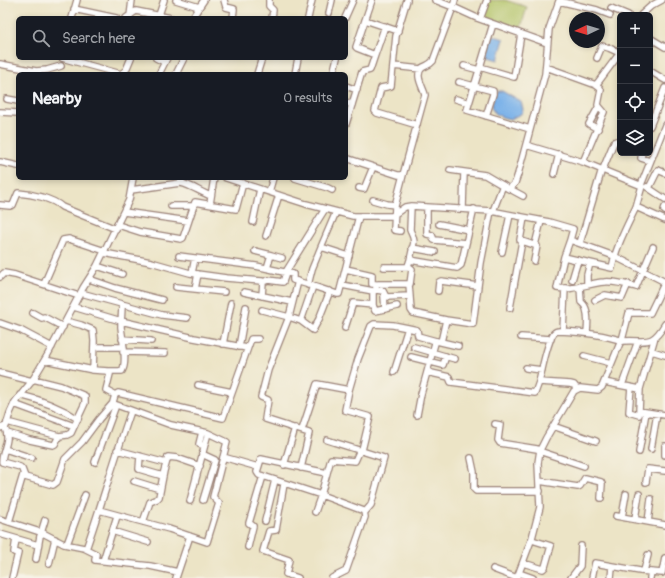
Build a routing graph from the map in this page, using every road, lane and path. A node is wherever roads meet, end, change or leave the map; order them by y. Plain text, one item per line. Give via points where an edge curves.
1 (77, 0) edge
2 (132, 0) edge
3 (164, 0) edge
4 (176, 0) edge
5 (204, 0) edge
6 (224, 0) edge
7 (269, 0) edge
8 (312, 0) edge
9 (332, 0) edge
10 (353, 0) edge
11 (372, 0) edge
12 (407, 0) edge
13 (435, 0) edge
14 (455, 0) edge
15 (487, 0) edge
16 (662, 0) edge
17 (559, 1) edge
18 (199, 7) junction
19 (453, 7) junction
20 (610, 8) dead end
21 (74, 9) junction
22 (620, 12) edge
23 (645, 12) edge
24 (329, 13) dead end
25 (159, 15) junction
26 (610, 15) dead end
27 (72, 16) edge
28 (107, 16) edge
29 (128, 16) edge
30 (129, 16) edge
31 (163, 16) edge
32 (193, 16) edge
33 (233, 16) edge
34 (272, 16) edge
35 (308, 16) edge
36 (346, 16) edge
37 (477, 18) junction
38 (365, 20) junction
39 (492, 24) junction
40 (385, 26) junction
41 (398, 31) junction
42 (521, 34) junction
43 (653, 40) edge
44 (547, 42) junction
45 (665, 47) edge
46 (617, 52) edge
47 (375, 55) junction
48 (617, 57) edge
49 (597, 58) dead end
50 (62, 60) edge
51 (69, 60) edge
52 (130, 60) edge
53 (165, 60) edge
54 (183, 60) edge
55 (261, 60) edge
56 (298, 60) edge
57 (336, 60) edge
58 (0, 64) edge
59 (61, 66) junction
60 (393, 66) junction
61 (464, 66) dead end
62 (546, 67) junction
63 (421, 69) junction
64 (479, 69) junction
65 (60, 72) edge
66 (114, 72) edge
67 (124, 72) edge
68 (160, 72) edge
69 (177, 72) edge
70 (258, 72) edge
71 (295, 72) edge
72 (334, 72) edge
73 (653, 73) edge
74 (665, 80) edge
75 (459, 82) dead end
76 (596, 85) junction
77 (474, 86) junction
78 (348, 87) edge
79 (665, 88) edge
80 (357, 90) junction
81 (7, 99) dead end
82 (456, 99) dead end
83 (16, 101) edge
84 (348, 103) edge
85 (469, 103) junction
86 (352, 105) junction
87 (599, 106) junction
88 (0, 112) edge
89 (16, 113) edge
90 (486, 116) junction
91 (348, 118) edge
92 (652, 120) edge
93 (417, 125) junction
94 (665, 125) edge
95 (530, 129) junction
96 (598, 129) junction
97 (617, 141) edge
98 (526, 146) junction
99 (559, 154) junction
100 (641, 156) edge
101 (348, 159) edge
102 (650, 161) junction
103 (0, 162) edge
104 (583, 162) junction
105 (16, 165) edge
106 (373, 166) junction
107 (603, 169) junction
108 (450, 170) dead end
109 (464, 172) junction
110 (665, 173) edge
111 (554, 174) dead end
112 (403, 175) junction
113 (182, 180) edge
114 (214, 180) edge
115 (233, 180) edge
116 (272, 180) edge
117 (301, 180) edge
118 (243, 183) junction
119 (132, 184) edge
120 (502, 186) junction
121 (644, 187) junction
122 (359, 188) dead end
123 (260, 189) junction
124 (510, 189) junction
125 (332, 190) dead end
126 (269, 192) junction
127 (279, 195) junction
128 (211, 196) junction
129 (523, 196) dead end
130 (665, 199) edge
131 (373, 200) dead end
132 (210, 204) junction
133 (0, 205) edge
134 (395, 205) junction
135 (171, 206) dead end
136 (193, 206) junction
137 (411, 206) junction
138 (427, 207) junction
139 (636, 207) junction
140 (665, 207) edge
141 (325, 209) junction
142 (463, 209) junction
143 (474, 209) junction
144 (492, 211) junction
145 (665, 211) edge
146 (124, 212) junction
147 (336, 212) junction
148 (395, 214) junction
149 (510, 215) junction
150 (359, 216) junction
151 (524, 218) junction
152 (665, 220) edge
153 (188, 221) junction
154 (541, 221) junction
155 (253, 222) dead end
156 (439, 224) dead end
157 (117, 227) junction
158 (469, 230) junction
159 (400, 231) dead end
160 (266, 236) dead end
161 (570, 240) junction
162 (522, 242) junction
163 (466, 243) junction
164 (580, 243) junction
165 (535, 245) junction
166 (320, 247) junction
167 (652, 247) dead end
168 (412, 248) junction
169 (255, 251) dead end
170 (104, 252) junction
171 (435, 252) dead end
172 (502, 252) dead end
173 (270, 255) junction
174 (179, 256) dead end
175 (349, 256) junction
176 (614, 256) junction
177 (564, 257) junction
178 (195, 258) junction
179 (282, 258) dead end
180 (410, 260) junction
181 (578, 260) junction
182 (534, 261) dead end
183 (590, 263) junction
184 (97, 266) junction
185 (384, 267) dead end
186 (408, 267) junction
187 (267, 268) junction
188 (346, 269) junction
189 (642, 270) junction
190 (286, 272) junction
191 (122, 274) dead end
192 (195, 274) junction
193 (0, 277) edge
194 (90, 279) junction
195 (572, 280) dead end
196 (263, 282) junction
197 (298, 282) junction
198 (665, 282) edge
199 (44, 284) junction
200 (410, 284) junction
201 (628, 284) junction
202 (342, 285) junction
203 (587, 285) junction
204 (311, 286) junction
205 (478, 286) junction
206 (580, 286) junction
207 (176, 287) dead end
208 (565, 288) junction
209 (195, 289) junction
210 (375, 289) junction
211 (330, 291) junction
212 (438, 291) dead end
213 (224, 292) dead end
214 (244, 292) dead end
215 (80, 294) junction
216 (262, 296) junction
217 (384, 296) junction
218 (410, 296) junction
219 (162, 300) dead end
220 (595, 300) dead end
221 (292, 302) junction
222 (231, 303) dead end
223 (122, 304) junction
224 (373, 305) junction
225 (74, 306) junction
226 (397, 306) dead end
227 (246, 307) dead end
228 (510, 308) dead end
229 (385, 309) junction
230 (262, 310) dead end
231 (33, 314) dead end
232 (289, 317) junction
233 (187, 318) dead end
234 (446, 320) junction
235 (66, 321) junction
236 (122, 321) junction
237 (301, 321) junction
238 (0, 322) edge
239 (62, 327) junction
240 (664, 327) edge
241 (345, 328) dead end
242 (408, 328) junction
243 (563, 331) junction
244 (587, 332) junction
245 (521, 337) dead end
246 (655, 338) junction
247 (122, 339) junction
248 (258, 339) dead end
249 (551, 339) junction
250 (151, 341) dead end
251 (622, 341) junction
252 (638, 341) junction
253 (438, 342) junction
254 (223, 344) junction
255 (458, 346) dead end
256 (52, 347) junction
257 (94, 347) junction
258 (239, 347) junction
259 (414, 347) dead end
260 (247, 348) junction
261 (123, 350) junction
262 (652, 351) junction
263 (432, 352) junction
264 (165, 353) dead end
265 (665, 355) edge
266 (446, 356) junction
267 (584, 356) dead end
268 (411, 357) dead end
269 (456, 359) dead end
270 (45, 360) junction
271 (430, 362) junction
272 (611, 363) junction
273 (526, 368) dead end
274 (93, 370) junction
275 (542, 370) junction
276 (108, 371) junction
277 (394, 372) dead end
278 (427, 372) junction
279 (0, 373) edge
280 (33, 380) junction
281 (539, 382) junction
282 (604, 382) junction
283 (198, 384) dead end
284 (622, 385) junction
285 (631, 387) junction
286 (577, 389) junction
287 (640, 389) junction
288 (349, 390) junction
289 (232, 392) junction
290 (20, 395) junction
291 (115, 395) junction
292 (14, 404) junction
293 (114, 404) junction
294 (131, 411) junction
295 (642, 411) junction
296 (657, 414) junction
297 (417, 415) dead end
298 (665, 415) edge
299 (78, 418) junction
300 (8, 422) junction
301 (495, 424) dead end
302 (74, 426) junction
303 (553, 426) junction
304 (295, 428) junction
305 (4, 430) edge
306 (302, 430) junction
307 (204, 433) junction
308 (59, 436) junction
309 (327, 440) dead end
310 (596, 441) dead end
311 (665, 446) edge
312 (5, 449) junction
313 (651, 449) dead end
314 (117, 450) junction
315 (361, 450) junction
316 (540, 450) junction
317 (639, 452) dead end
318 (202, 454) junction
319 (665, 455) edge
320 (140, 456) junction
321 (224, 457) junction
322 (32, 458) dead end
323 (471, 458) dead end
324 (95, 462) dead end
325 (166, 463) junction
326 (284, 465) junction
327 (200, 466) junction
328 (584, 466) dead end
329 (258, 467) junction
330 (301, 468) junction
331 (665, 471) edge
332 (327, 474) junction
333 (23, 475) junction
334 (163, 476) junction
335 (263, 476) junction
336 (275, 480) junction
337 (134, 481) dead end
338 (539, 481) junction
339 (646, 482) dead end
340 (284, 484) junction
341 (160, 489) junction
342 (540, 491) junction
343 (626, 494) dead end
344 (639, 494) dead end
345 (85, 495) dead end
346 (321, 495) junction
347 (601, 498) dead end
348 (651, 499) dead end
349 (203, 500) dead end
350 (190, 501) dead end
351 (99, 510) junction
352 (315, 512) dead end
353 (364, 512) junction
354 (117, 516) junction
355 (0, 519) edge
356 (45, 520) dead end
357 (635, 520) junction
358 (265, 521) dead end
359 (9, 522) junction
360 (143, 522) junction
361 (648, 522) junction
362 (665, 525) edge
363 (112, 531) junction
364 (42, 533) junction
365 (0, 534) edge
366 (190, 536) junction
367 (16, 539) junction
368 (54, 539) junction
369 (532, 540) junction
370 (148, 542) dead end
371 (67, 544) junction
372 (38, 545) junction
373 (581, 546) dead end
374 (248, 547) dead end
375 (86, 549) junction
376 (648, 555) dead end
377 (36, 559) dead end
378 (665, 560) edge
379 (102, 561) junction
380 (523, 563) junction
381 (49, 564) dead end
382 (612, 567) junction
383 (493, 568) dead end
384 (644, 571) junction
385 (651, 572) junction
386 (177, 575) edge
387 (518, 576) edge
388 (662, 576) edge
389 (12, 578) edge
390 (298, 578) edge
391 (332, 578) edge
392 (533, 578) edge
393 (571, 578) edge
394 (592, 578) edge
395 (612, 578) edge
396 (650, 578) edge

1 - 21 street
2 - 29 street
3 - 25 street
4 - 18 street
5 - 18 street
6 - 33 street via 226,7 234,9
7 - 34 street
8 - 35 street
9 - 24 street
10 - 36 street
11 - 38 street
12 - 41 street
13 - 19 street
14 - 19 street
15 - 37 street
16 - 23 street
17 - 26 street
17 - 44 street
18 - 32 street
19 - 37 street
19 - 63 street via 433,61
20 - 22 street
21 - 27 street
21 - 28 street
25 - 30 street via 136,11
25 - 31 street
37 - 39 street
38 - 40 street
38 - 47 street via 356,47
39 - 42 street
39 - 64 street
40 - 41 street
40 - 47 street
41 - 60 street
42 - 44 street
42 - 64 street via 514,77
43 - 45 street
44 - 62 street
46 - 49 street via 602,46
47 - 80 street via 370,70 362,72
48 - 76 street
50 - 59 street
51 - 66 street
52 - 67 street
53 - 68 street
54 - 69 street
55 - 70 street
56 - 71 street
57 - 72 street
58 - 59 street via 36,71
59 - 65 street
60 - 63 street
60 - 93 street via 391,86 382,88 375,111
61 - 64 street
62 - 76 street
62 - 95 street
63 - 93 street via 420,81 425,95
64 - 77 street
73 - 74 street
75 - 77 street
76 - 87 street via 601,90 597,104
77 - 85 street
77 - 90 street via 493,93
78 - 80 street
79 - 92 street
80 - 86 street
81 - 83 street
82 - 85 street
84 - 86 street
85 - 90 street via 468,111
86 - 91 street
87 - 96 street via 604,112
87 - 96 street via 590,124
88 - 89 street
90 - 95 street
93 - 112 street
94 - 102 street
95 - 98 street
96 - 104 street
97 - 107 street via 614,142
98 - 99 street
98 - 124 street via 515,183
99 - 104 street
99 - 111 street
100 - 102 street
101 - 106 street
102 - 121 street
103 - 105 street
104 - 107 street
106 - 112 street
106 - 122 street via 364,189
107 - 121 street
107 - 164 street
108 - 109 street
109 - 120 street via 485,175
109 - 142 street
110 - 121 street via 658,170
112 - 134 street
113 - 119 street
113 - 128 street via 197,191
114 - 128 street
115 - 118 street
116 - 126 street
117 - 125 street
118 - 123 street
118 - 132 street via 237,209
119 - 146 street
120 - 124 street
120 - 144 street
121 - 130 street
121 - 139 street
123 - 126 street
123 - 155 street
124 - 129 street
126 - 127 street
127 - 141 street
127 - 160 street
128 - 132 street
131 - 134 street
132 - 136 street via 195,202
133 - 157 street via 13,205 18,193 24,194 55,202 62,207
134 - 148 street
135 - 136 street
136 - 153 street
137 - 138 street
137 - 148 street
137 - 168 street via 410,230 414,239
138 - 142 street
138 - 163 street via 427,234 432,235 434,240
139 - 152 street
139 - 176 street
140 - 145 street
141 - 147 street
141 - 190 street
142 - 143 street
143 - 144 street
143 - 158 street
144 - 149 street
144 - 205 street
146 - 153 street
146 - 157 street
147 - 150 street
147 - 166 street
148 - 150 street
148 - 159 street via 394,230
149 - 151 street
149 - 172 street
150 - 175 street
151 - 154 street
151 - 162 street via 520,240
153 - 157 street via 183,238 179,240
154 - 161 street via 573,229
154 - 165 street
156 - 158 street
157 - 170 street
158 - 163 street
161 - 164 street
161 - 177 street
162 - 165 street
162 - 228 street
163 - 180 street via 459,268
164 - 176 street
165 - 182 street via 537,246
166 - 175 street
166 - 204 street via 312,269
167 - 189 street
168 - 171 street
168 - 180 street
169 - 173 street
170 - 184 street
170 - 192 street
170 - 199 street via 63,240
173 - 179 street
173 - 187 street
174 - 178 street
175 - 188 street
176 - 183 street via 612,268
176 - 189 street
177 - 181 street
177 - 208 street via 557,288
178 - 187 street
178 - 192 street
180 - 186 street
181 - 183 street
181 - 195 street
183 - 203 street
184 - 191 street
184 - 194 street
185 - 186 street
186 - 200 street via 412,269
187 - 190 street
188 - 202 street
188 - 210 street via 372,275
189 - 198 street
189 - 201 street via 637,286
190 - 196 street via 283,282
190 - 197 street via 293,274 293,280
192 - 196 street
192 - 209 street
193 - 199 street via 6,273
194 - 215 street
194 - 219 street
196 - 216 street
197 - 204 street
197 - 221 street
198 - 251 street via 650,314 628,313
199 - 215 street
200 - 210 street
200 - 218 street
201 - 203 street via 605,282
201 - 220 street via 622,298 607,295
202 - 210 street
202 - 211 street via 338,294
203 - 206 street
204 - 211 street
204 - 237 street
205 - 212 street via 442,280 439,282
205 - 234 street via 474,324
206 - 208 street
206 - 244 street via 581,302 585,305 588,318
207 - 209 street
208 - 243 street
209 - 213 street
210 - 217 street via 383,291
210 - 224 street
211 - 237 street via 313,330
214 - 216 street
215 - 223 street
215 - 225 street
216 - 221 street
217 - 218 street
217 - 229 street
218 - 234 street via 412,312
221 - 232 street
222 - 254 street
223 - 233 street
223 - 236 street
224 - 229 street via 374,310
224 - 241 street via 352,304
225 - 235 street
225 - 236 street
226 - 229 street
227 - 258 street
230 - 232 street
231 - 239 street
232 - 237 street
232 - 304 street via 268,370 261,397 268,400 265,419
234 - 253 street
235 - 239 street
235 - 257 street via 93,330
236 - 247 street
236 - 254 street
238 - 256 street
239 - 256 street
240 - 246 street
242 - 253 street via 417,330 418,336
242 - 277 street
242 - 288 street via 372,325
243 - 244 street
243 - 249 street via 556,332
244 - 251 street
245 - 249 street
246 - 252 street
246 - 262 street
247 - 250 street
247 - 261 street
248 - 260 street via 251,338
249 - 275 street
251 - 252 street
251 - 272 street
252 - 284 street
253 - 255 street
253 - 263 street
254 - 258 street
256 - 270 street
257 - 261 street
257 - 274 street
258 - 260 street
259 - 263 street
260 - 289 street
261 - 264 street
261 - 276 street via 122,371
262 - 265 street
262 - 287 street
263 - 266 street
263 - 271 street
266 - 269 street
266 - 271 street via 444,365
267 - 272 street
268 - 271 street
270 - 274 street
270 - 280 street
271 - 278 street
272 - 282 street
273 - 275 street
274 - 276 street
275 - 281 street
276 - 291 street via 110,374 106,390
278 - 281 street via 448,377 451,382 535,393
278 - 297 street
279 - 280 street
280 - 290 street
280 - 299 street via 61,386 85,396 85,403
281 - 286 street via 570,384
282 - 284 street
282 - 286 street via 598,390
283 - 289 street
284 - 285 street
285 - 287 street
285 - 295 street via 629,412 638,415
286 - 303 street
287 - 295 street
288 - 306 street via 317,384
288 - 315 street via 345,410 370,417
289 - 291 street via 222,418 118,393
290 - 292 street
290 - 299 street via 65,410
291 - 293 street
292 - 300 street
292 - 302 street
293 - 294 street
293 - 324 street
293 - 333 street via 65,459 55,484 50,485
294 - 307 street
294 - 314 street
295 - 296 street
295 - 317 street
296 - 298 street
296 - 313 street
299 - 302 street
300 - 305 street
300 - 308 street
301 - 316 street via 500,425 499,442
302 - 308 street via 67,436
303 - 310 street
303 - 316 street
304 - 306 street
304 - 326 street
305 - 308 street via 53,445
305 - 312 street
306 - 330 street via 309,434
307 - 318 street via 199,444 204,446
307 - 321 street via 226,441
309 - 315 street
311 - 319 street
312 - 322 street
312 - 333 street via 2,462 22,469
314 - 320 street
314 - 351 street
315 - 332 street via 355,461 331,459
315 - 353 street via 385,458 370,505
316 - 328 street
316 - 338 street
318 - 327 street
318 - 349 street via 215,460
320 - 325 street
320 - 334 street via 139,469
321 - 329 street
321 - 366 street via 213,497 219,503 207,541
323 - 342 street via 475,490
325 - 327 street via 170,457
325 - 334 street
326 - 329 street via 261,459
326 - 330 street
327 - 350 street
329 - 335 street via 257,474
330 - 332 street
331 - 339 street via 648,469
332 - 346 street
333 - 359 street
334 - 341 street
335 - 336 street
335 - 374 street via 249,523 253,526
336 - 340 street
336 - 358 street
337 - 341 street
338 - 342 street
338 - 347 street via 578,487 584,478 601,482
340 - 346 street
340 - 390 street via 276,530 269,531 263,551 289,560 286,574
341 - 360 street via 157,499 150,502
342 - 369 street via 540,507
343 - 357 street via 619,516
344 - 357 street
345 - 371 street
346 - 352 street
346 - 353 street
348 - 361 street
351 - 354 street
351 - 375 street
353 - 391 street via 365,516 346,571
354 - 360 street
354 - 363 street
355 - 359 street
356 - 364 street
357 - 361 street
359 - 364 street
360 - 366 street
361 - 362 street
363 - 370 street
363 - 379 street
364 - 368 street
364 - 372 street
365 - 367 street
366 - 386 street
367 - 372 street
367 - 389 street via 14,552 18,553
368 - 371 street
368 - 381 street
369 - 380 street
369 - 380 street via 551,546 545,567 542,569
371 - 375 street
372 - 377 street
373 - 393 street via 580,566
375 - 379 street via 96,554 95,560
376 - 384 street
378 - 388 street
379 - 386 street via 150,566
380 - 387 street
382 - 384 street
382 - 394 street via 595,563
382 - 395 street
383 - 387 street
384 - 385 street
385 - 388 street
385 - 396 street
387 - 392 street

